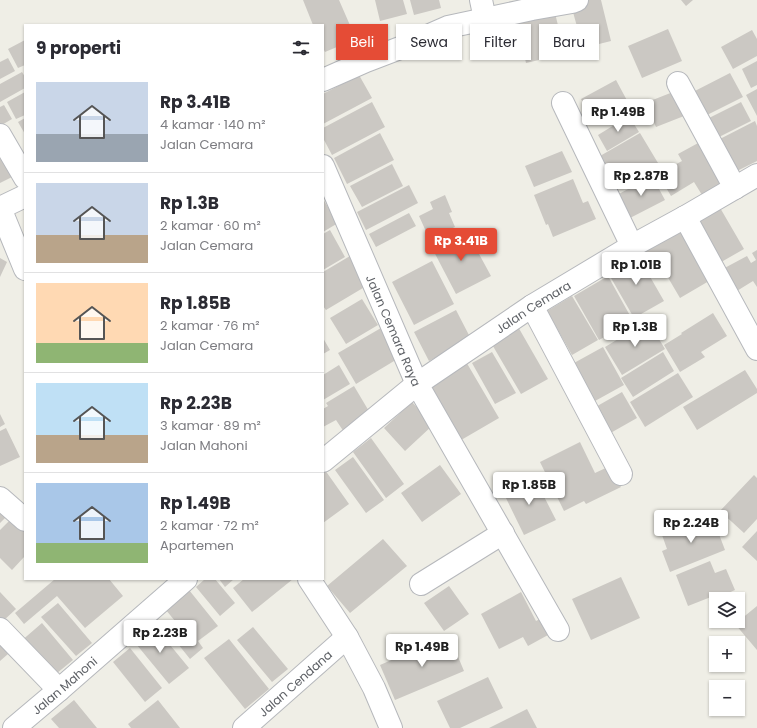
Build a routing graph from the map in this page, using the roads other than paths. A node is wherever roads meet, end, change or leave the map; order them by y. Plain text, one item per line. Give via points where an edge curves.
1 (577, 0) edge
2 (483, 9) edge
3 (324, 80) edge
4 (678, 83) dead end
5 (563, 103) dead end
6 (0, 135) edge
7 (324, 168) edge
8 (757, 175) edge
9 (24, 176) edge
10 (736, 188) junction
11 (24, 196) edge
12 (0, 208) edge
13 (685, 217) junction
14 (632, 246) junction
15 (24, 267) edge
16 (532, 306) junction
17 (757, 348) edge
18 (417, 384) junction
19 (324, 460) edge
20 (621, 474) dead end
21 (0, 498) edge
22 (24, 519) edge
23 (503, 533) junction
24 (185, 580) edge
25 (310, 580) edge
26 (422, 584) dead end
27 (0, 629) edge
28 (558, 630) dead end
29 (347, 637) junction
30 (59, 690) junction
31 (14, 728) edge
32 (244, 728) edge
33 (391, 728) edge

1 - 2 street via 532,9
2 - 3 street via 448,27
4 - 10 street
5 - 14 street
6 - 9 street
7 - 18 street, Jalan Cemara Raya
8 - 10 street, Jalan Cemara
10 - 13 street, Jalan Cemara
11 - 12 street
12 - 15 street
13 - 14 street, Jalan Cemara
13 - 17 street
14 - 16 street, Jalan Cemara
16 - 18 street, Jalan Cemara
16 - 20 street
18 - 19 street, Jalan Cemara Raya
18 - 23 street
21 - 22 street
23 - 26 street
23 - 28 street
24 - 30 street, Jalan Mahoni
25 - 29 street
27 - 30 street
29 - 32 street, Jalan Cendana
29 - 33 street via 374,688
30 - 31 street, Jalan Mahoni

